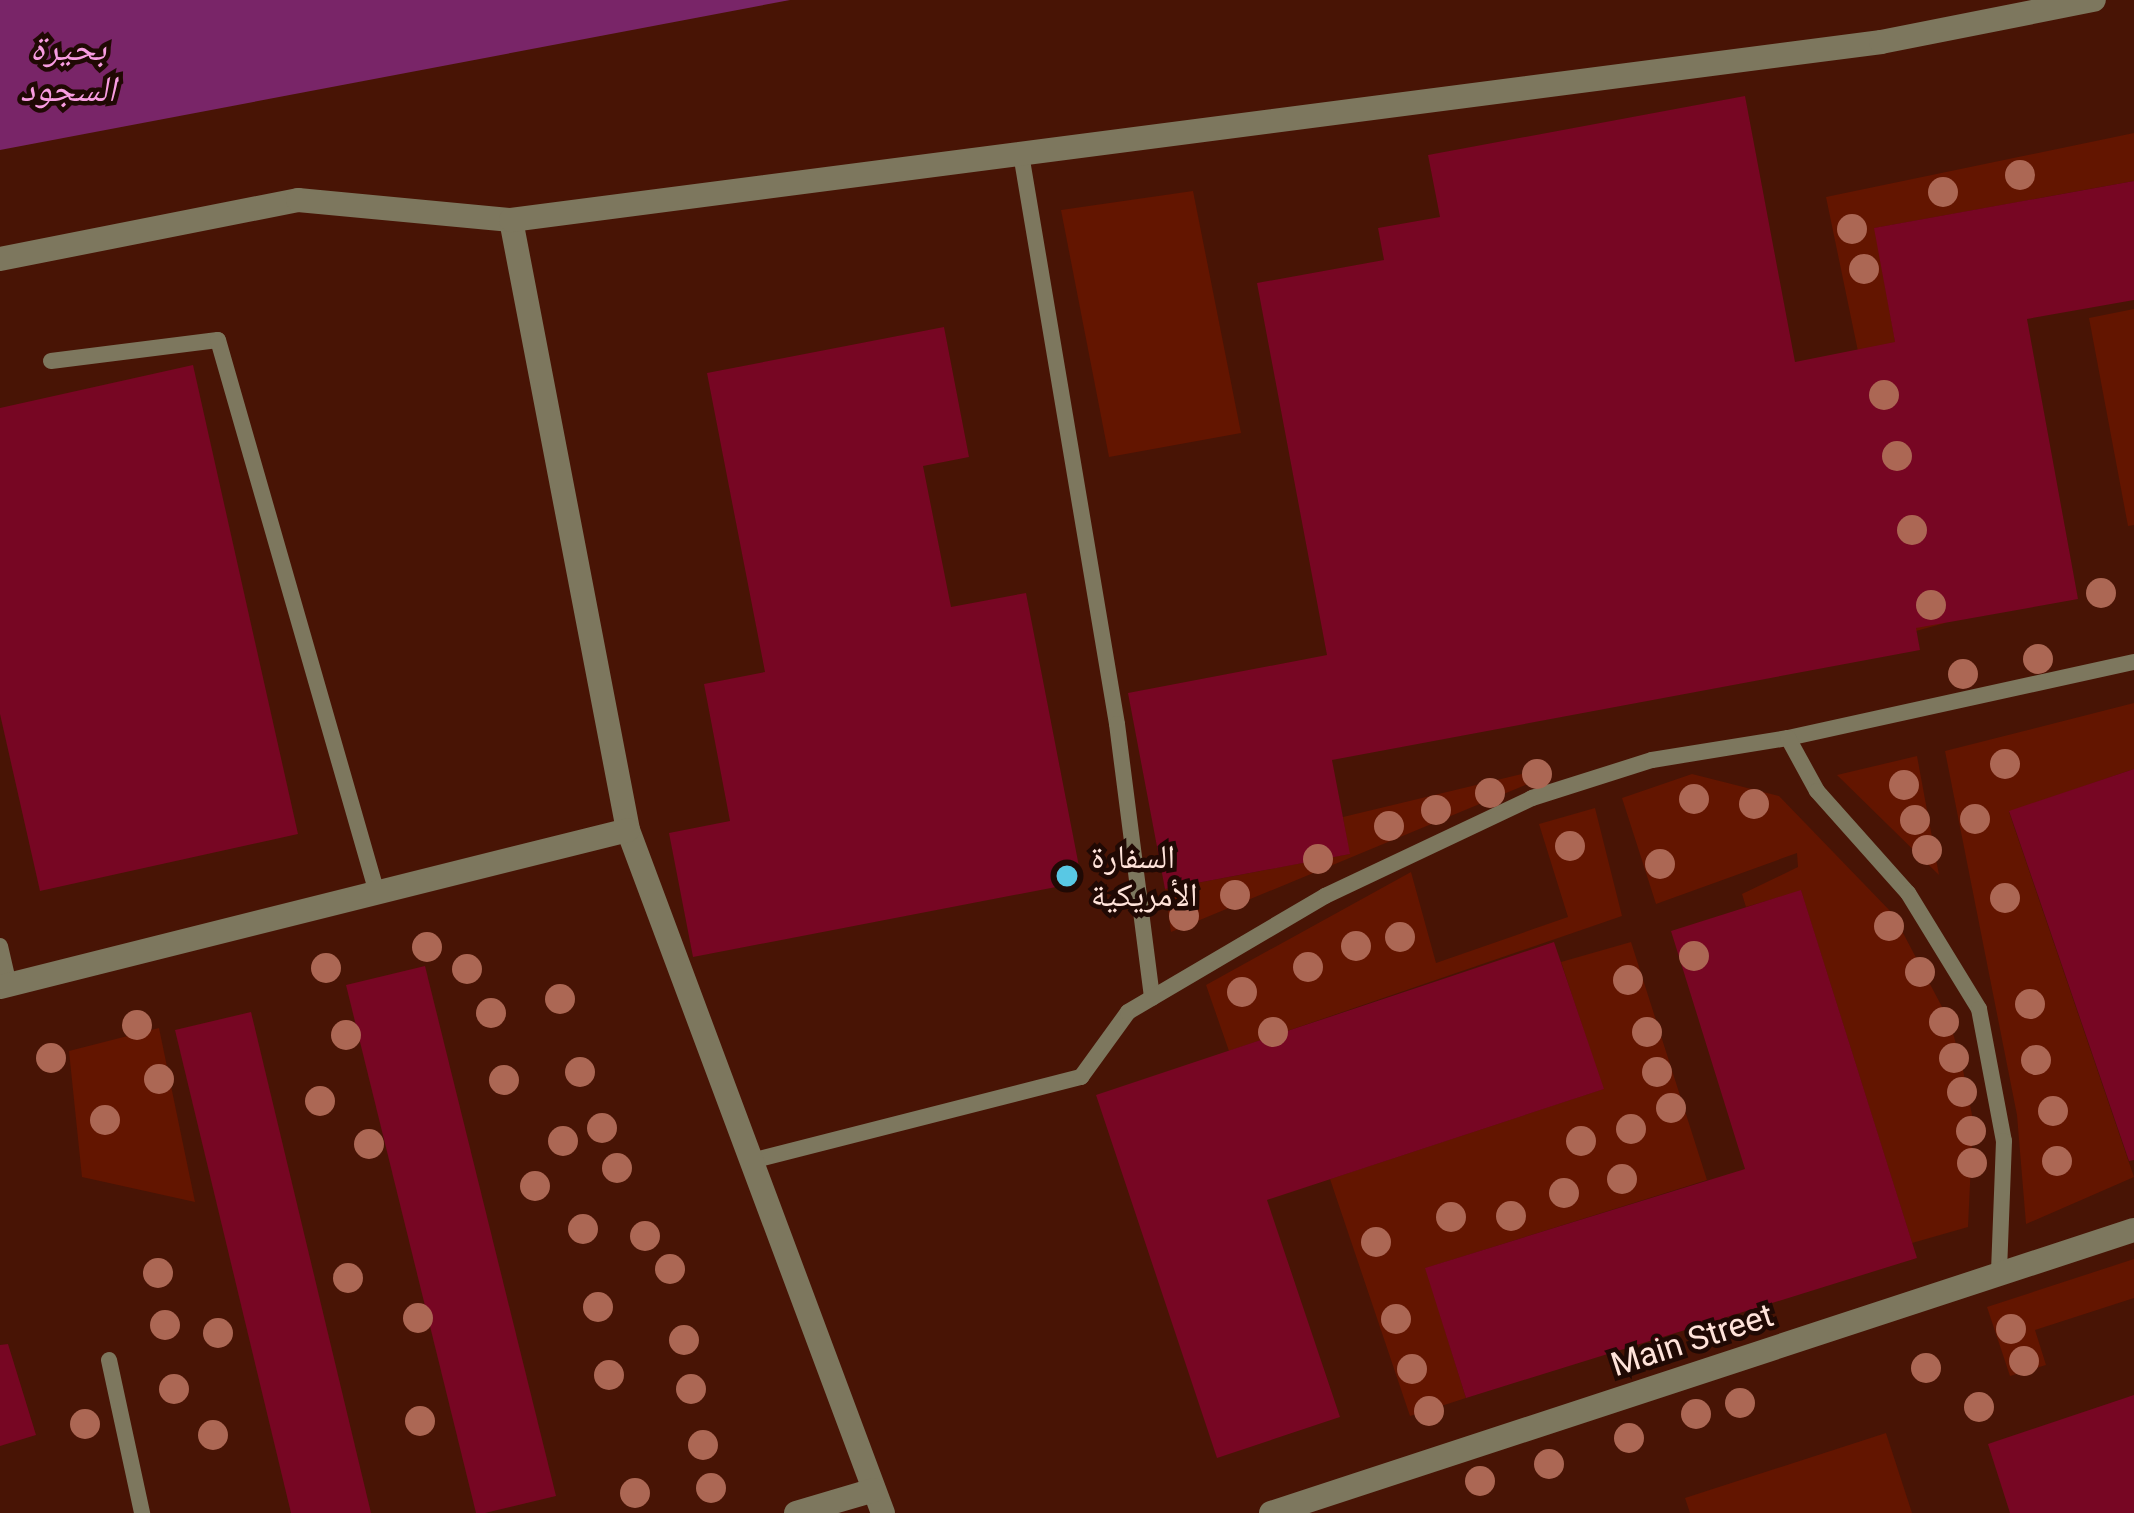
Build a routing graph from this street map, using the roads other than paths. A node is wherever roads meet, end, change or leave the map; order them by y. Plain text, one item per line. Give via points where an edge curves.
1 (2094, 0) edge
2 (1022, 154) junction
3 (511, 220) junction
4 (0, 259) edge
5 (51, 361) dead end
6 (2134, 662) edge
7 (1788, 738) junction
8 (628, 830) junction
9 (377, 893) junction
10 (0, 946) edge
11 (4, 986) edge
12 (1152, 998) junction
13 (751, 1161) junction
14 (2134, 1229) edge
15 (1999, 1274) junction
16 (109, 1360) dead end
17 (878, 1501) edge
18 (142, 1513) edge
19 (796, 1513) edge
20 (1271, 1513) edge

1 - 2 street via 1881,42
2 - 3 street
2 - 12 lane via 1117,724
3 - 4 street via 298,200
3 - 8 street
5 - 9 lane via 218,340
6 - 7 lane
7 - 12 lane via 1652,760 1532,798 1324,896
7 - 15 lane via 1817,791 1907,892 1979,1010 2004,1141
8 - 9 street
8 - 13 street
9 - 11 street
10 - 11 lane
12 - 13 lane via 1128,1012 1081,1077
13 - 17 street
14 - 15 street, Main Street
15 - 20 street, Main Street
16 - 18 lane
17 - 19 street

